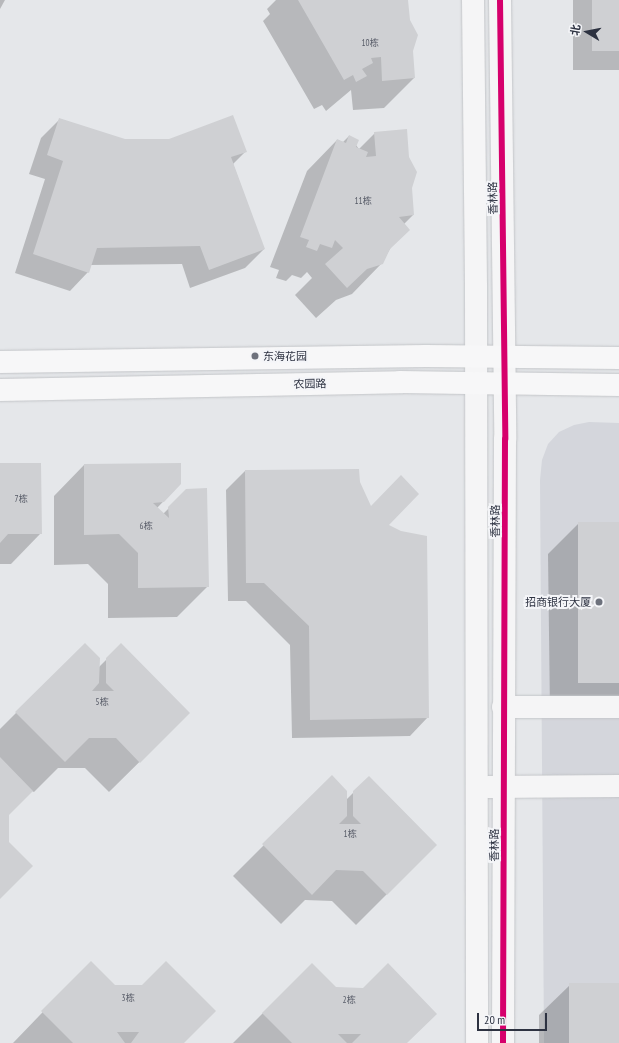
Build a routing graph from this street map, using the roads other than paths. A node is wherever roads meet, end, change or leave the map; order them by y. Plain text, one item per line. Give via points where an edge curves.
1 (473, 0) edge
2 (500, 0) edge
3 (476, 356) junction
4 (505, 356) junction
5 (619, 358) edge
6 (0, 362) edge
7 (476, 383) junction
8 (505, 383) junction
9 (619, 385) edge
10 (0, 390) edge
11 (503, 707) junction
12 (619, 707) edge
13 (619, 786) edge
14 (477, 787) junction
15 (504, 787) junction
16 (477, 1043) edge
17 (503, 1043) edge

1 - 3 street, 香林路
2 - 4 street, 香林路
3 - 4 main road
3 - 6 main road
3 - 7 street, 香林路
4 - 5 main road
4 - 8 street, 香林路
7 - 8 main road, 农园路
7 - 10 main road, 农园路 via 400,382
7 - 14 street, 香林路
8 - 9 main road, 农园路
8 - 11 street, 香林路
11 - 12 street
11 - 15 street, 香林路
13 - 15 street
14 - 15 street
14 - 16 street, 香林路
15 - 17 street, 香林路

